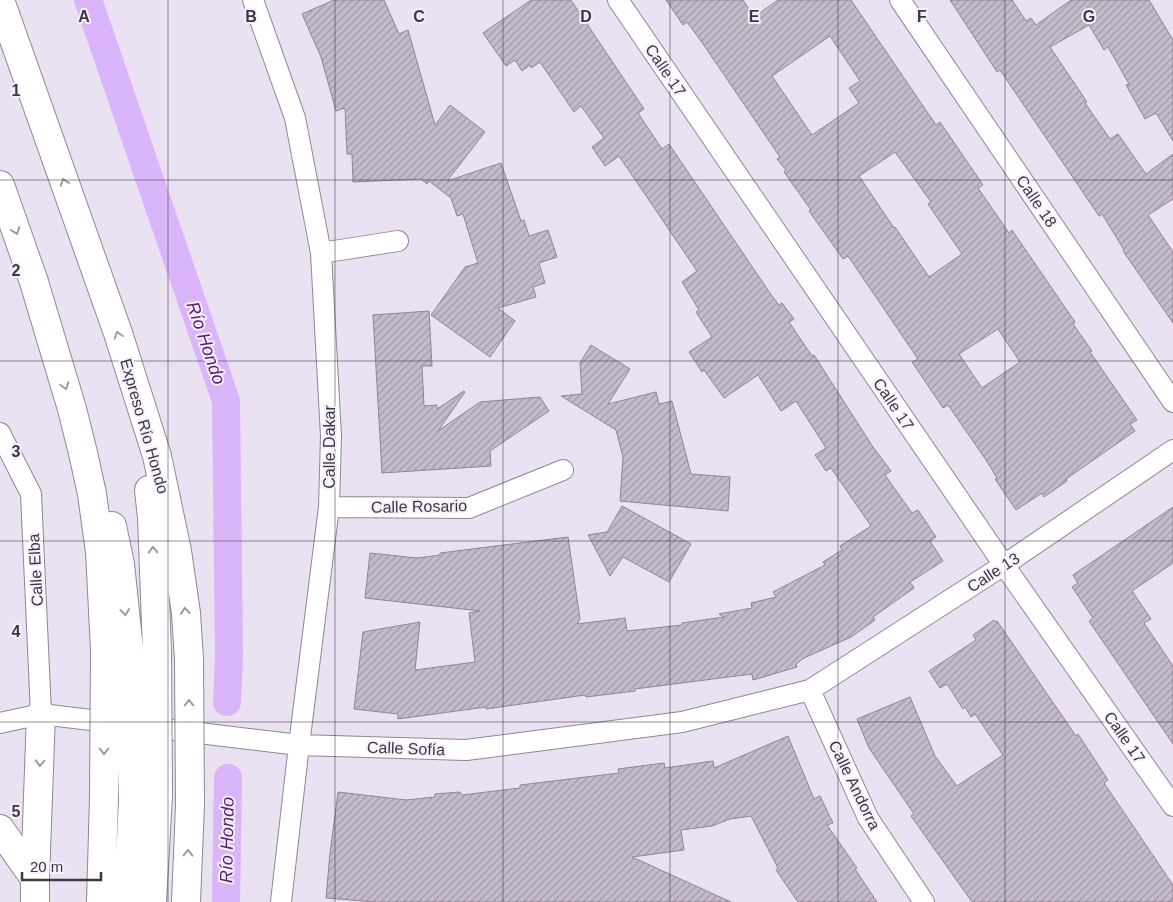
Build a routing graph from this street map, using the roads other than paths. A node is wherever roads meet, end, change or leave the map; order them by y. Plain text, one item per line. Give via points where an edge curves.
1 (0, 0) edge
2 (253, 0) edge
3 (618, 0) edge
4 (900, 0) edge
5 (0, 185) edge
6 (398, 241) dead end
7 (321, 253) junction
8 (140, 401) junction
9 (1173, 402) edge
10 (0, 433) edge
11 (1173, 450) edge
12 (563, 470) dead end
13 (329, 507) junction
14 (1004, 565) junction
15 (117, 650) junction
16 (810, 690) junction
17 (41, 714) junction
18 (0, 723) edge
19 (299, 745) junction
20 (145, 798) junction
21 (1173, 806) edge
22 (0, 830) edge
23 (35, 891) edge
24 (101, 902) edge
25 (128, 902) edge
26 (152, 902) edge
27 (186, 902) edge
28 (281, 902) edge
29 (924, 902) edge

8 -> 1 highway, Expreso Río Hondo
2 - 7 street, Calle Dakar via 295,118
3 - 14 street, Calle 17
4 - 9 street, Calle 18
5 -> 15 highway via 34,282 78,431 92,494
6 - 7 street
7 - 13 street, Calle Dakar via 331,436
20 -> 8 highway, bridge via 157,651 152,518
27 -> 8 highway, Expreso Río Hondo, bridge via 190,804 186,613 157,456
10 - 17 street, Calle Elba via 31,494
11 - 14 street, Calle 13
12 - 13 street, Calle Rosario via 469,508
13 - 19 street, Calle Dakar
14 - 16 street, Calle 13
14 - 21 street, Calle 17
15 - 20 highway, bridge
15 -> 24 highway, bridge via 104,797
16 - 19 street, Calle Sofía via 682,722 466,750
16 - 29 street, Calle Andorra via 868,818
17 - 18 street, Calle Sofía
17 - 19 street, Calle Sofía
17 -> 23 highway
19 - 28 street, Calle Dakar
20 - 25 highway
20 - 26 highway
22 - 23 highway

